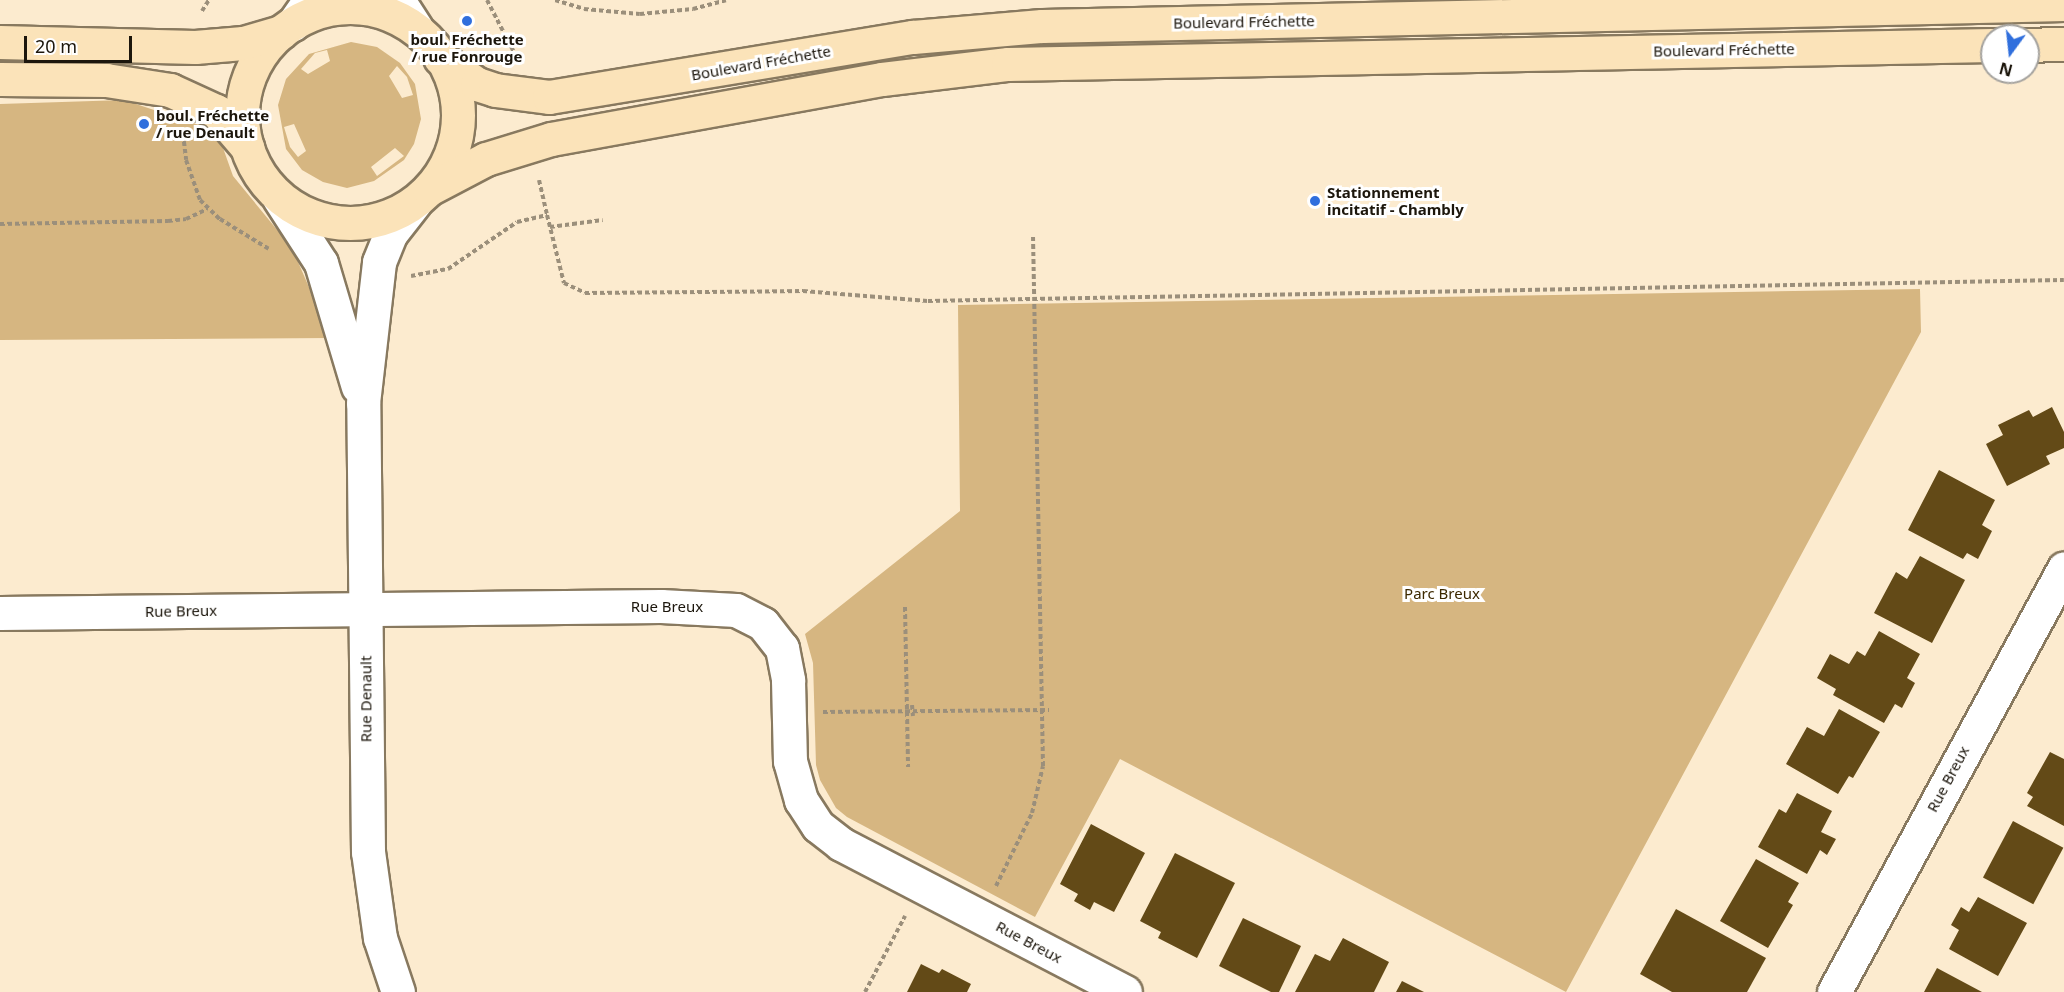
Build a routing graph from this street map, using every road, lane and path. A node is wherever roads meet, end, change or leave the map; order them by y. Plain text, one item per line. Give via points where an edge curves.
1 (398, 0) edge
2 (487, 0) edge
3 (555, 0) edge
4 (726, 0) edge
5 (2064, 4) edge
6 (294, 19) edge
7 (416, 28) junction
8 (0, 42) edge
9 (2064, 44) edge
10 (1980, 45) edge
11 (2040, 45) edge
12 (440, 58) junction
13 (520, 69) dead end
14 (0, 79) edge
15 (182, 124) dead end
16 (247, 147) junction
17 (537, 169) dead end
18 (422, 196) junction
19 (279, 198) junction
20 (207, 209) junction
21 (547, 215) junction
22 (603, 220) dead end
23 (0, 224) edge
24 (550, 227) junction
25 (1034, 234) dead end
26 (276, 255) dead end
27 (399, 276) dead end
28 (2064, 280) edge
29 (1035, 298) junction
30 (363, 403) junction
31 (2064, 568) edge
32 (906, 607) dead end
33 (366, 608) junction
34 (0, 613) edge
35 (912, 705) dead end
36 (1042, 710) junction
37 (1049, 710) dead end
38 (906, 711) junction
39 (814, 712) dead end
40 (913, 714) junction
41 (908, 767) dead end
42 (992, 894) dead end
43 (909, 908) dead end
44 (398, 992) edge
45 (865, 992) edge
46 (1125, 992) edge
47 (1834, 992) edge

1 - 7 street
2 - 13 path
3 - 4 path via 584,9 640,14 693,9
5 - 12 main road, Boulevard Fréchette via 1042,26 914,37 549,97 477,84
6 - 7 main road via 326,10 363,7 397,16
6 - 8 main road via 243,43 195,47
6 - 16 main road via 266,46 247,78 242,123
7 - 12 main road
9 - 11 main road
10 - 18 main road, Boulevard Fréchette via 1008,64 882,79 551,140 486,159
12 - 18 main road via 452,78 458,119 449,156
14 - 16 main road via 106,80 170,90 216,111
15 - 20 path via 186,160
16 - 19 main road via 259,174
17 - 21 path
18 - 19 main road, Boulevard Fréchette via 395,214 357,224 318,220
18 - 30 street, Rue Denault via 391,233 378,262
19 - 30 street, Rue Denault via 321,263
20 - 23 path via 186,219 168,221
20 - 26 path
21 - 24 path
21 - 27 path via 517,222 448,269
22 - 24 path
24 - 29 path via 564,283 585,293 764,290 928,301
25 - 29 path
28 - 29 path
29 - 36 path
30 - 33 street, Rue Denault
31 - 47 street, Rue Breux
32 - 38 path
33 - 34 street, Rue Breux
33 - 44 street, Rue Denault via 371,896
33 - 46 street, Rue Breux via 705,606 749,615 774,633 787,660 790,761 801,800 818,826 841,844
35 - 40 path
36 - 37 path
36 - 40 path
36 - 42 path via 1039,796
38 - 39 path
38 - 40 path
38 - 41 path
43 - 45 path

